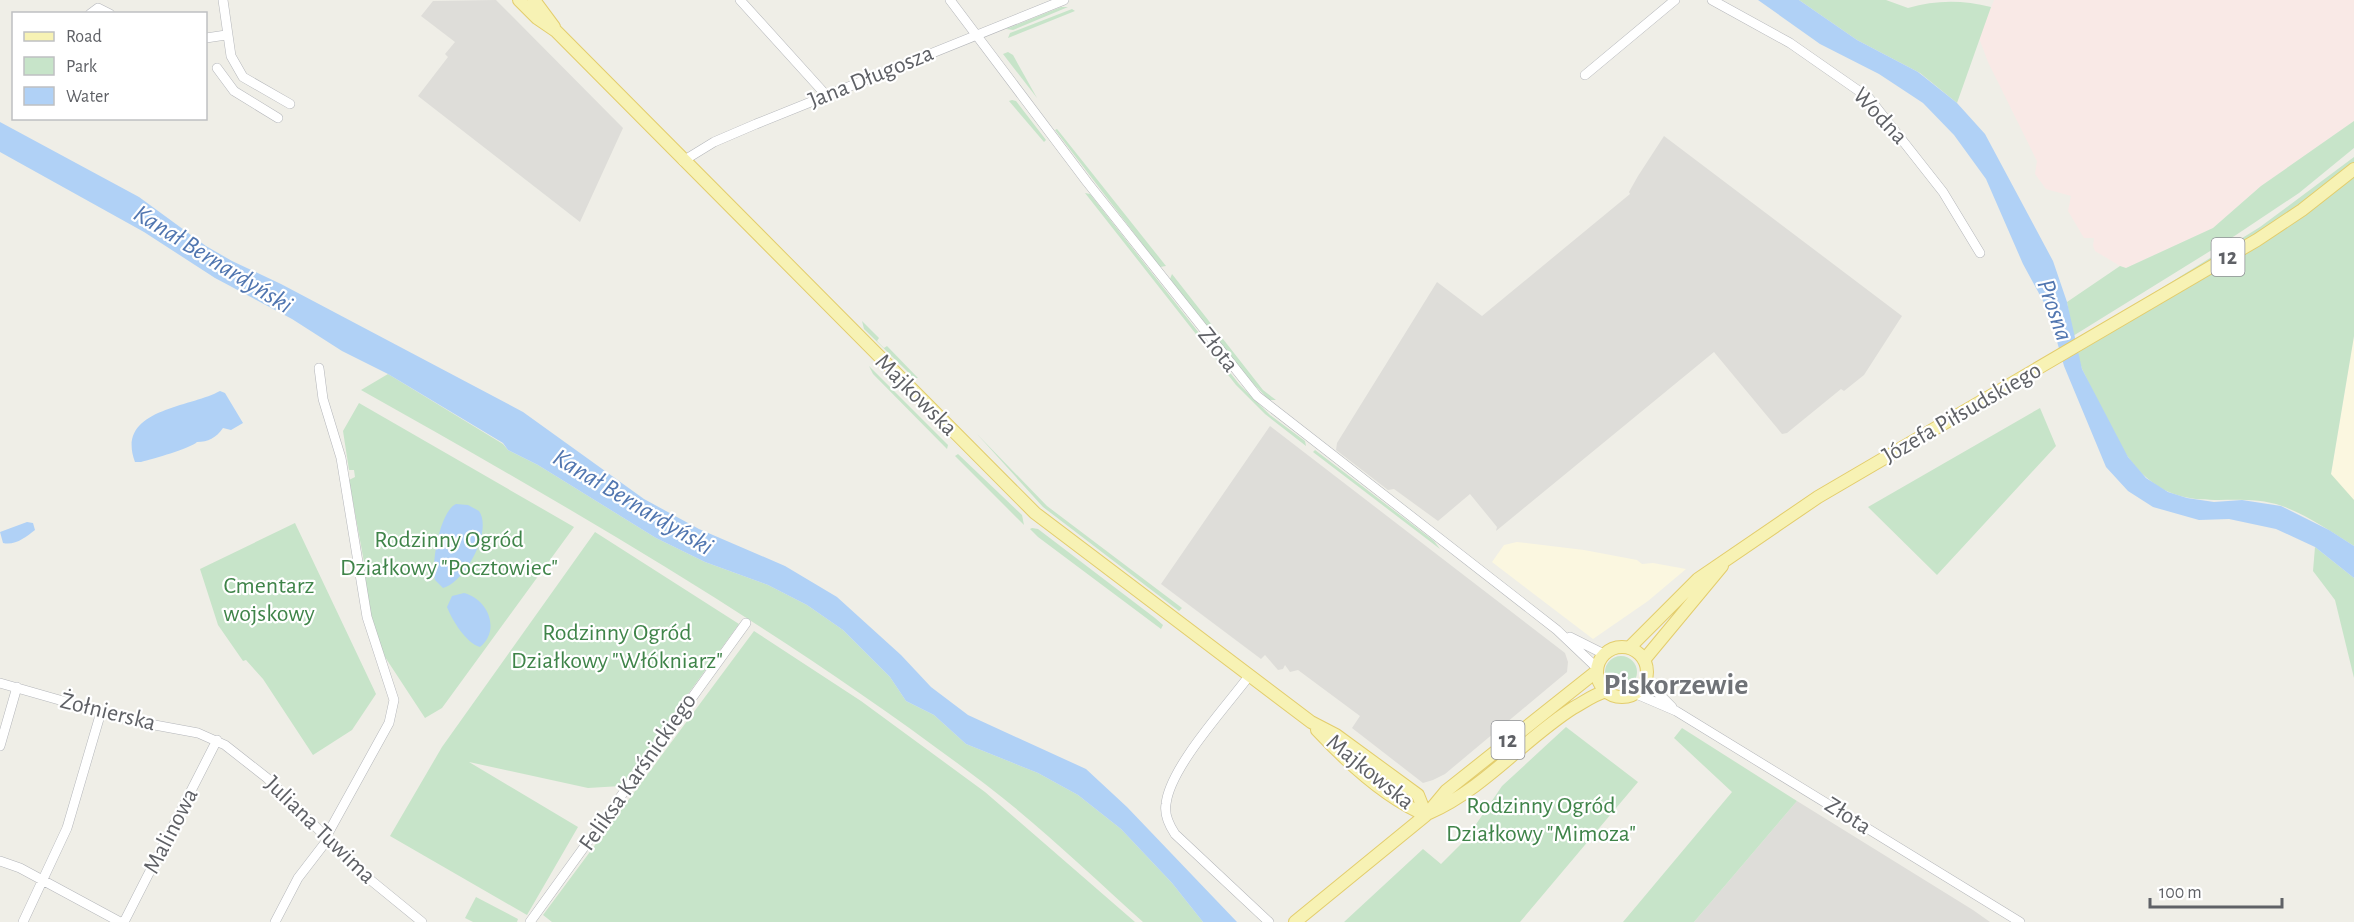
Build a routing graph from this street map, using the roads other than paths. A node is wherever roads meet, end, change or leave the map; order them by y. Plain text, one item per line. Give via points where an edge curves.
1 (223, 0) edge
2 (519, 0) edge
3 (534, 0) edge
4 (740, 0) edge
5 (950, 0) edge
6 (1064, 0) edge
7 (1675, 0) edge
8 (1712, 0) edge
9 (93, 12) edge
10 (106, 12) edge
11 (556, 31) junction
12 (226, 34) junction
13 (976, 35) junction
14 (207, 38) edge
15 (217, 68) dead end
16 (1585, 75) dead end
17 (243, 77) junction
18 (234, 92) junction
19 (826, 95) junction
20 (290, 104) dead end
21 (278, 118) dead end
22 (682, 161) junction
23 (2354, 169) edge
24 (1980, 253) dead end
25 (319, 368) dead end
26 (1725, 563) junction
27 (746, 623) dead end
28 (1557, 630) junction
29 (1629, 648) junction
30 (1604, 654) junction
31 (1644, 660) junction
32 (1597, 669) junction
33 (1249, 676) junction
34 (1645, 680) junction
35 (0, 683) edge
36 (17, 687) junction
37 (1606, 691) junction
38 (1634, 693) junction
39 (1676, 711) junction
40 (101, 712) junction
41 (217, 740) junction
42 (0, 746) edge
43 (1426, 815) junction
44 (327, 838) junction
45 (0, 861) edge
46 (42, 880) junction
47 (23, 922) edge
48 (120, 922) edge
49 (124, 922) edge
50 (275, 922) edge
51 (422, 922) edge
52 (530, 922) edge
53 (1269, 922) edge
54 (1295, 922) edge
55 (2019, 922) edge

1 - 12 street
2 - 11 main road, Majkowska
3 - 11 main road, Majkowska
4 - 19 street
5 - 13 street, Złota
6 - 13 street, Jana Długosza
7 - 16 street
8 - 24 street, Wodna via 1790,43 1869,98 1943,192
9 - 10 street via 98,8
11 - 22 main road, Majkowska
12 - 14 street
12 - 17 street via 231,56
13 - 19 street, Jana Długosza
13 - 28 street, Złota via 1257,396
15 - 18 street
17 - 18 street
17 - 20 street
18 - 21 street
19 - 22 street, Jana Długosza via 729,135
22 - 33 main road, Majkowska via 1035,513
23 - 26 main road, Józefa Piłsudskiego / 12 via 2280,225 1818,497
25 - 44 street via 323,399 341,458 367,617 394,700 389,723
26 - 29 main road, Józefa Piłsudskiego / 12 via 1688,588
26 - 31 main road, Józefa Piłsudskiego / 12
27 - 52 street, Feliksa Karśnickiego
28 - 30 street, Złota
28 - 32 street, Złota
29 - 30 main road, 12 via 1618,647
29 - 31 main road
30 - 32 main road, 12
31 - 34 main road
32 - 37 main road via 1599,682
32 - 43 main road, 12 via 1446,791
33 - 43 main road, Majkowska via 1311,722 1394,798
33 - 53 street via 1176,773 1165,806 1167,821 1175,834
34 - 38 main road
34 - 39 street, Złota
35 - 36 street, Żołnierska
36 - 40 street, Żołnierska
36 - 42 street
37 - 38 main road via 1620,696
37 - 43 main road, 12 via 1554,721 1463,795
38 - 39 street, Złota
39 - 55 street, Złota
40 - 41 street, Żołnierska
40 - 46 street via 67,828
41 - 44 street, Juliana Tuwima via 257,769
41 - 49 street, Malinowa
43 - 54 main road, 12
44 - 50 street via 298,878
44 - 51 street, Juliana Tuwima
45 - 46 street
46 - 47 street
46 - 48 street

